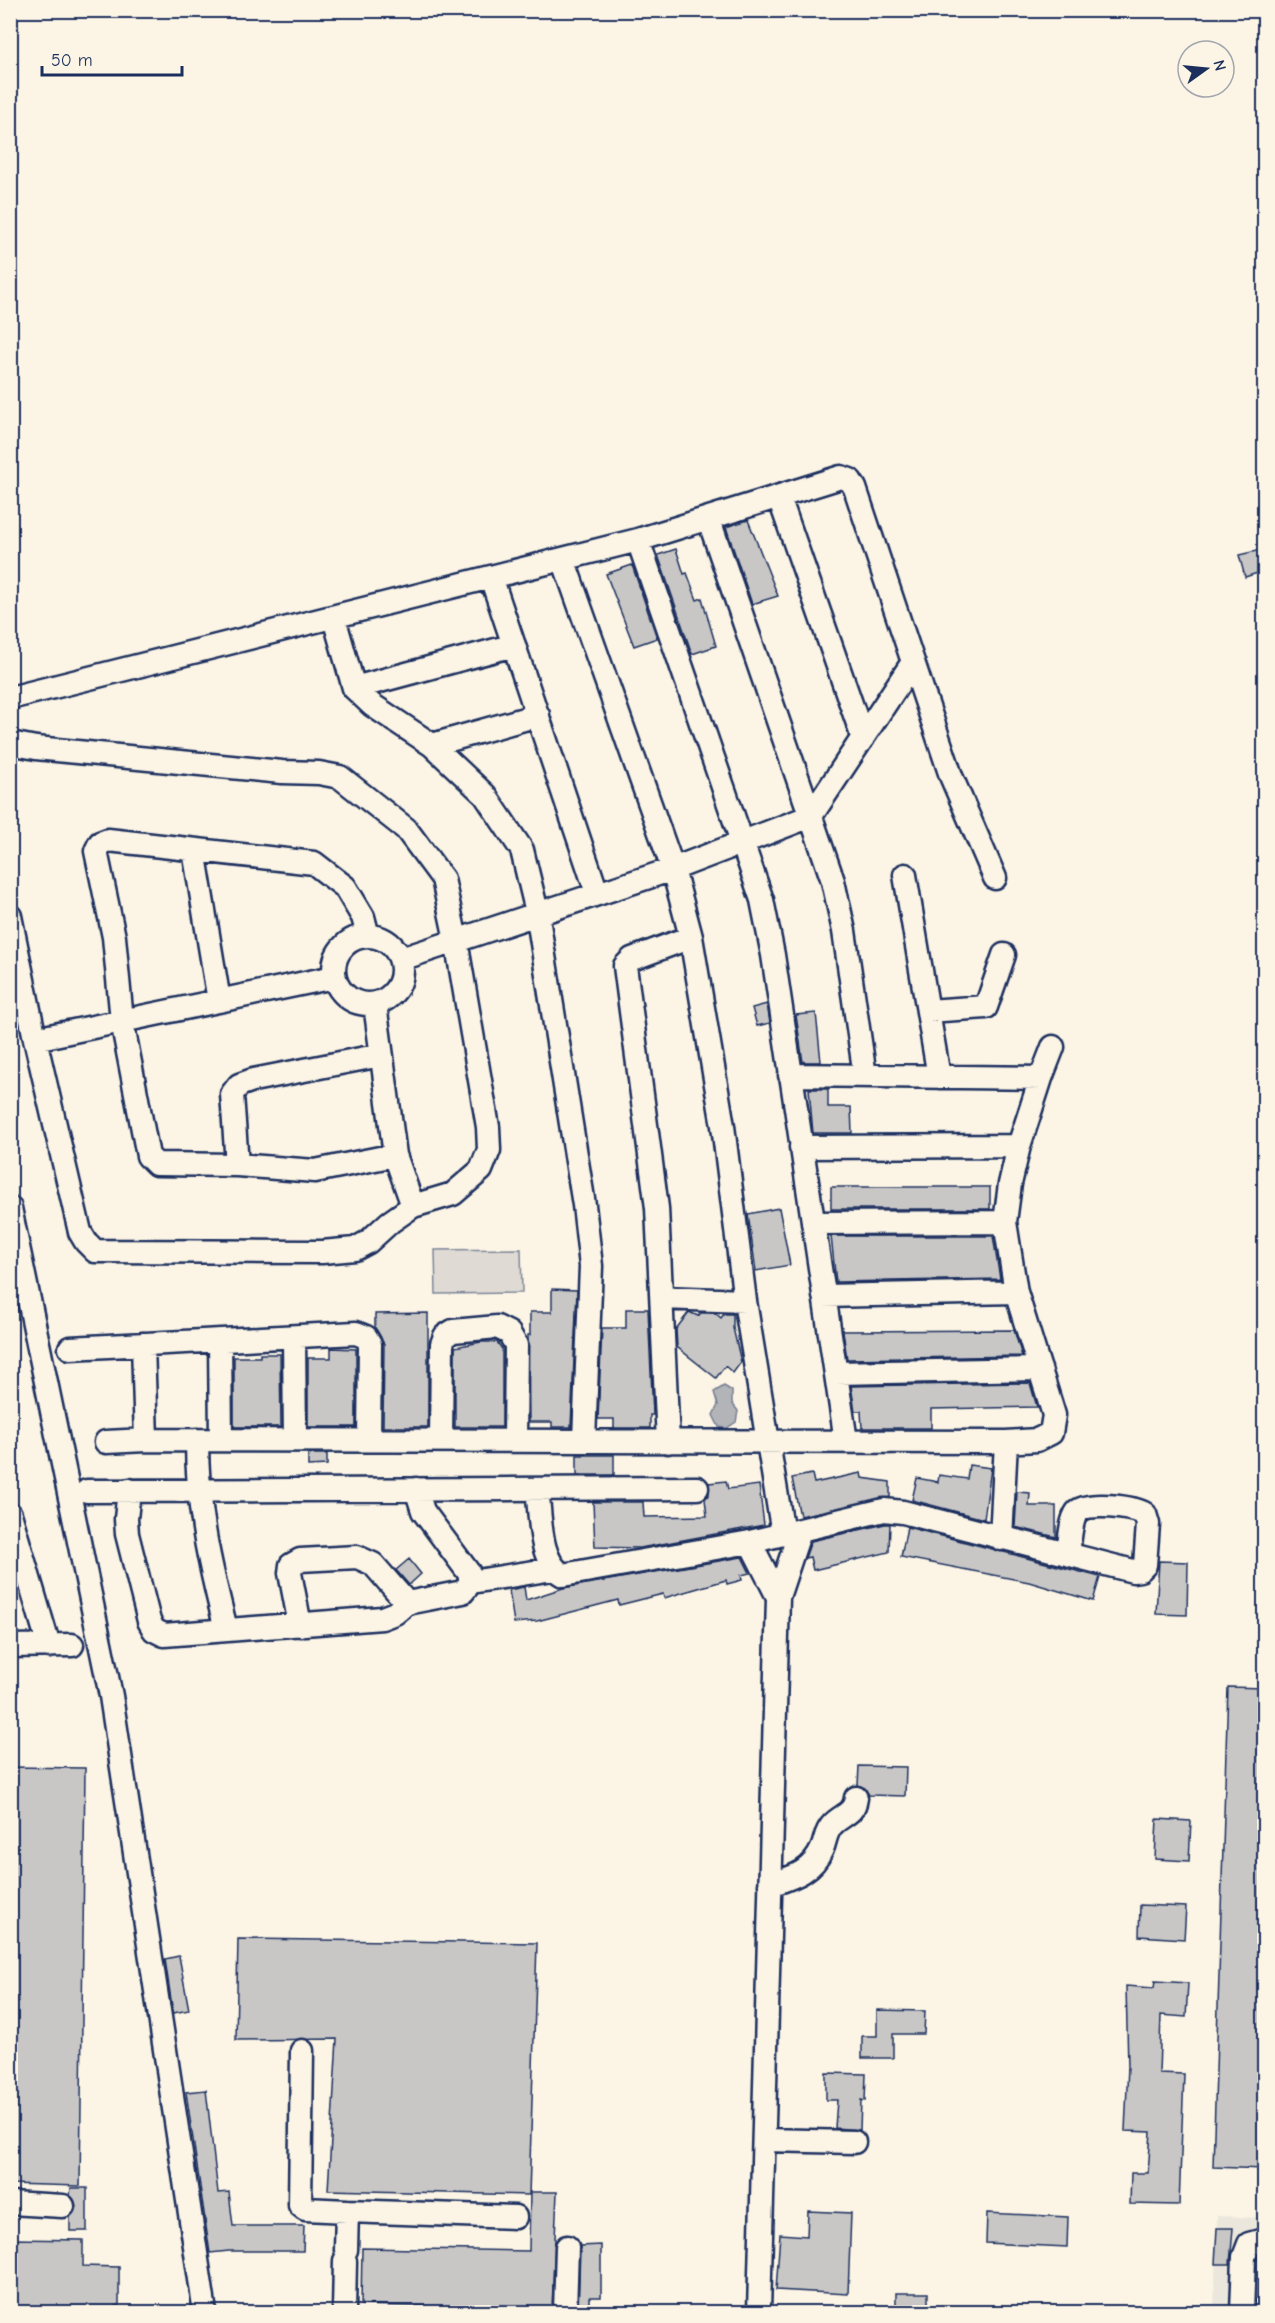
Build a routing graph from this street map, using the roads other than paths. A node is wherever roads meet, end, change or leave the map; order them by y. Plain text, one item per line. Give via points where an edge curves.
1 (779, 497) junction
2 (709, 520) junction
3 (638, 540) junction
4 (563, 559) junction
5 (491, 578) junction
6 (334, 618) junction
7 (514, 645) junction
8 (913, 662) junction
9 (354, 688) junction
10 (10, 698) edge
11 (538, 715) junction
12 (862, 738) junction
13 (10, 743) edge
14 (432, 745) junction
15 (811, 816) junction
16 (742, 843) junction
17 (194, 850) junction
18 (673, 868) junction
19 (905, 875) dead end
20 (994, 878) dead end
21 (597, 893) junction
22 (537, 912) junction
23 (10, 916) edge
24 (368, 936) junction
25 (691, 938) junction
26 (456, 940) junction
27 (1004, 955) dead end
28 (401, 959) junction
29 (334, 976) junction
30 (219, 1000) junction
31 (375, 1004) junction
32 (928, 1011) junction
33 (122, 1021) junction
34 (35, 1039) junction
35 (1053, 1047) dead end
36 (381, 1055) junction
37 (790, 1075) junction
38 (865, 1076) junction
39 (939, 1077) junction
40 (1041, 1077) junction
41 (1019, 1146) junction
42 (801, 1147) junction
43 (395, 1155) junction
44 (237, 1165) junction
45 (413, 1206) junction
46 (10, 1208) edge
47 (1005, 1222) junction
48 (813, 1223) junction
49 (1016, 1292) junction
50 (824, 1296) junction
51 (662, 1298) junction
52 (745, 1300) junction
53 (294, 1338) junction
54 (220, 1341) junction
55 (143, 1344) junction
56 (70, 1348) dead end
57 (1040, 1369) junction
58 (836, 1373) junction
59 (146, 1440) junction
60 (197, 1440) junction
61 (221, 1440) junction
62 (295, 1440) junction
63 (369, 1440) junction
64 (441, 1440) junction
65 (515, 1440) junction
66 (584, 1440) junction
67 (768, 1441) junction
68 (846, 1441) junction
69 (106, 1442) dead end
70 (668, 1442) junction
71 (1006, 1442) junction
72 (697, 1488) dead end
73 (416, 1489) junction
74 (537, 1489) junction
75 (129, 1490) junction
76 (197, 1490) junction
77 (87, 1491) dead end
78 (10, 1514) edge
79 (791, 1532) junction
80 (1001, 1539) junction
81 (750, 1542) junction
82 (1068, 1554) dead end
83 (553, 1569) junction
84 (471, 1582) junction
85 (778, 1597) junction
86 (407, 1603) junction
87 (300, 1625) junction
88 (226, 1629) junction
89 (72, 1645) dead end
90 (10, 1646) edge
91 (49, 1646) junction
92 (856, 1798) dead end
93 (771, 1885) junction
94 (302, 2051) dead end
95 (764, 2140) junction
96 (854, 2142) dead end
97 (10, 2203) edge
98 (63, 2206) dead end
99 (347, 2211) junction
100 (515, 2217) dead end
101 (1264, 2240) edge
102 (567, 2247) dead end
103 (205, 2313) edge
104 (344, 2313) edge
105 (565, 2313) edge
106 (759, 2313) edge
107 (1242, 2313) edge

1 - 2 street
1 - 8 street via 840,477 850,480
1 - 12 street
2 - 3 street
2 - 15 street
3 - 4 street
3 - 16 street
4 - 5 street
4 - 18 street
5 - 6 street
5 - 7 street
6 - 9 street
6 - 10 street
7 - 9 street
7 - 11 street
8 - 12 street
8 - 20 street via 951,776
9 - 14 street via 372,705
11 - 14 street
11 - 21 street
12 - 15 street
13 - 26 street via 340,777 406,829 443,879
14 - 22 street via 485,795 522,850
15 - 16 street
15 - 38 street via 833,881 844,931
16 - 18 street
16 - 37 street via 762,900
17 - 24 street via 314,863 345,887 363,917
17 - 30 street
17 - 33 street via 108,840 100,843 96,851 114,937
18 - 21 street
18 - 25 street
19 - 32 street
21 - 22 street
22 - 26 street
22 - 66 street via 591,1266
23 - 34 street
24 - 28 street via 388,942
24 - 29 street via 353,939 342,948 335,961
25 - 51 street via 625,966 657,1208
25 - 52 street via 723,1126
26 - 28 street
26 - 45 street via 489,1150 481,1170 453,1194
27 - 32 street via 986,1007
28 - 31 street via 401,979 392,995
29 - 30 street
29 - 31 street via 342,993 357,1003
30 - 33 street
31 - 36 street
32 - 39 street
33 - 34 street
33 - 44 street via 148,1156 156,1164
34 - 45 street via 80,1232 95,1251 355,1249
35 - 40 street
36 - 43 street
36 - 44 street via 239,1085 232,1094
37 - 38 street
37 - 42 street
38 - 39 street
39 - 40 street
40 - 41 street
41 - 42 street
41 - 47 street
42 - 48 street
43 - 44 street via 315,1172
43 - 45 street
46 - 103 street via 111,1696
47 - 48 street
47 - 49 street
48 - 50 street
49 - 50 street
49 - 57 street
50 - 58 street
51 - 52 street
51 - 70 street
52 - 67 street
53 - 54 street
53 - 62 street
53 - 63 street via 357,1334 366,1337 370,1344
54 - 55 street
54 - 61 street
55 - 56 street
55 - 59 street
57 - 58 street
57 - 71 street via 1054,1415 1051,1433 1037,1440
58 - 68 street
59 - 60 street
59 - 69 street
60 - 61 street
60 - 76 street
61 - 62 street
62 - 63 street
63 - 64 street
64 - 65 street
64 - 65 street via 442,1344 453,1331 497,1327 509,1333 516,1345
65 - 66 street
66 - 70 street
67 - 68 street
67 - 70 street
67 - 79 street
68 - 71 street
71 - 80 street
72 - 74 street
73 - 74 street
73 - 76 street
73 - 84 street via 423,1511 469,1573
74 - 83 street via 547,1558
75 - 76 street
75 - 77 street
75 - 88 street via 127,1534 154,1630 164,1635
76 - 88 street via 207,1555
78 - 91 street
79 - 80 street via 884,1510
79 - 81 street
79 - 85 street
80 - 82 street
81 - 83 street via 563,1575
81 - 85 street
83 - 84 street
84 - 86 street via 463,1592
85 - 93 street
86 - 87 street via 382,1618
86 - 87 street via 373,1564 357,1557 300,1560 291,1565 290,1573
87 - 88 street
89 - 91 street
90 - 91 street
92 - 93 street via 850,1813 834,1823 825,1835 814,1864 799,1875
93 - 95 street
94 - 99 street via 300,2205 305,2209
95 - 96 street
95 - 106 street
97 - 98 street
99 - 100 street
99 - 104 street
101 - 107 street via 1249,2244 1244,2257
102 - 105 street

